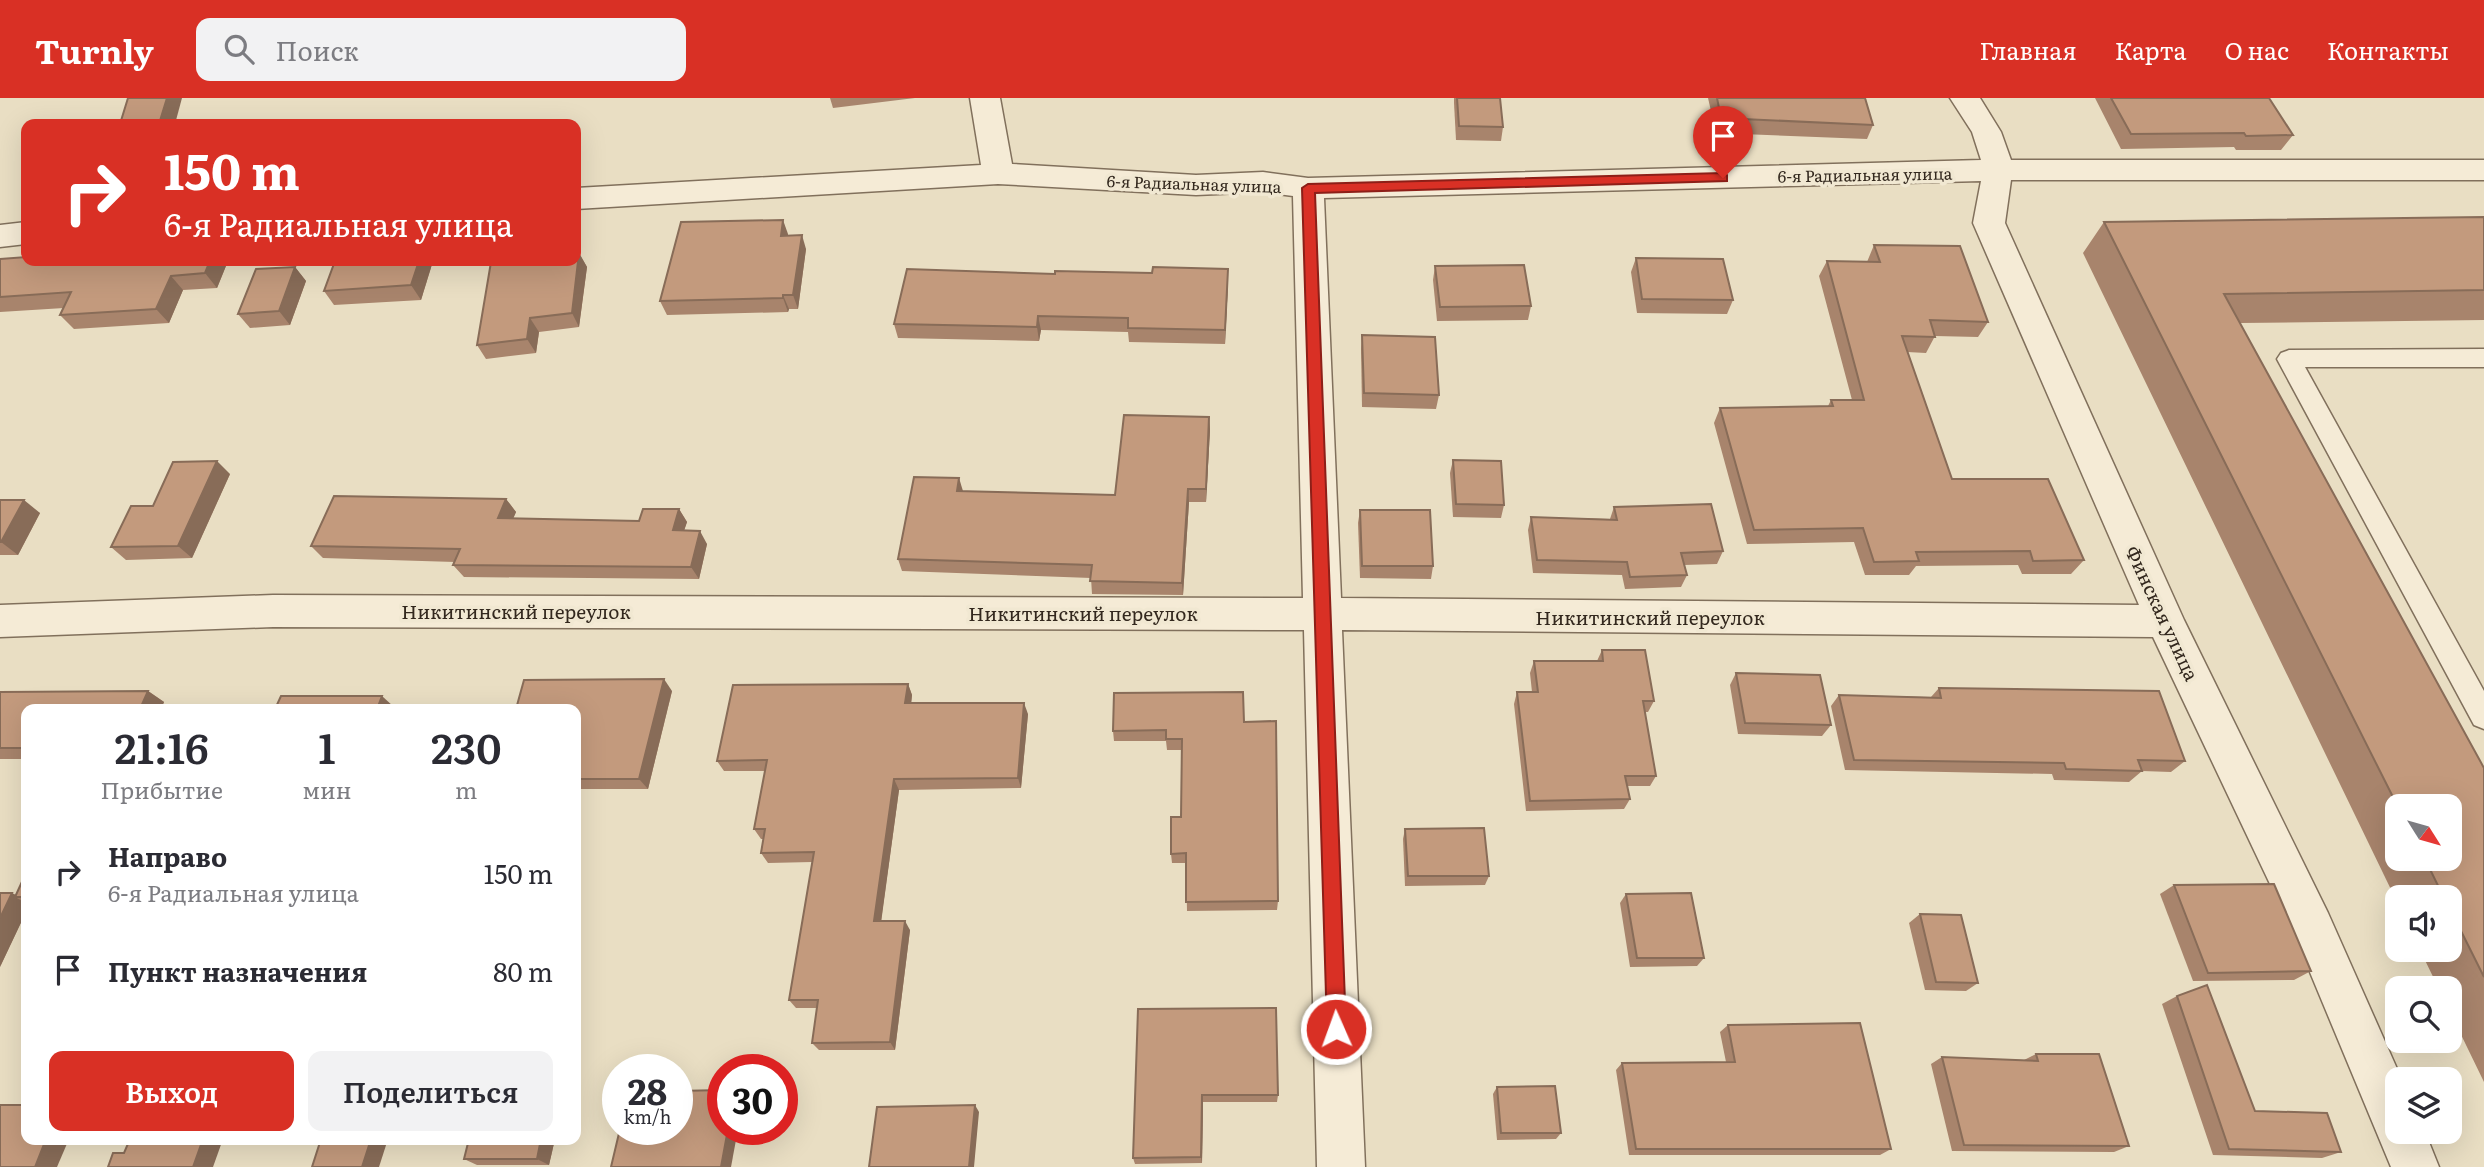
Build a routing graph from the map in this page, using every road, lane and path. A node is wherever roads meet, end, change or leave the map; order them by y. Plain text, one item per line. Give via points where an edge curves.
1 (985, 98) edge
2 (1965, 98) edge
3 (1999, 170) junction
4 (2484, 170) edge
5 (998, 174) junction
6 (1308, 188) junction
7 (581, 199) edge
8 (21, 234) edge
9 (0, 236) edge
10 (2484, 358) edge
11 (1323, 614) junction
12 (0, 621) edge
13 (2165, 621) junction
14 (2484, 717) edge
15 (2385, 1094) edge
16 (2406, 1144) edge
17 (1341, 1167) edge
18 (2415, 1167) edge

1 - 5 street
2 - 3 street, Финская улица via 1992,138
3 - 4 street, 6-я Радиальная улица
3 - 6 street, 6-я Радиальная улица
3 - 13 street, Финская улица via 1989,223
5 - 6 street, 6-я Радиальная улица via 1196,185 1263,182
5 - 7 street, 6-я Радиальная улица
6 - 11 street
8 - 9 street
10 - 14 lane via 2289,359
11 - 12 street, Никитинский переулок via 273,611
11 - 13 street, Никитинский переулок
11 - 17 street
13 - 15 street, Финская улица via 2313,928
16 - 18 street

